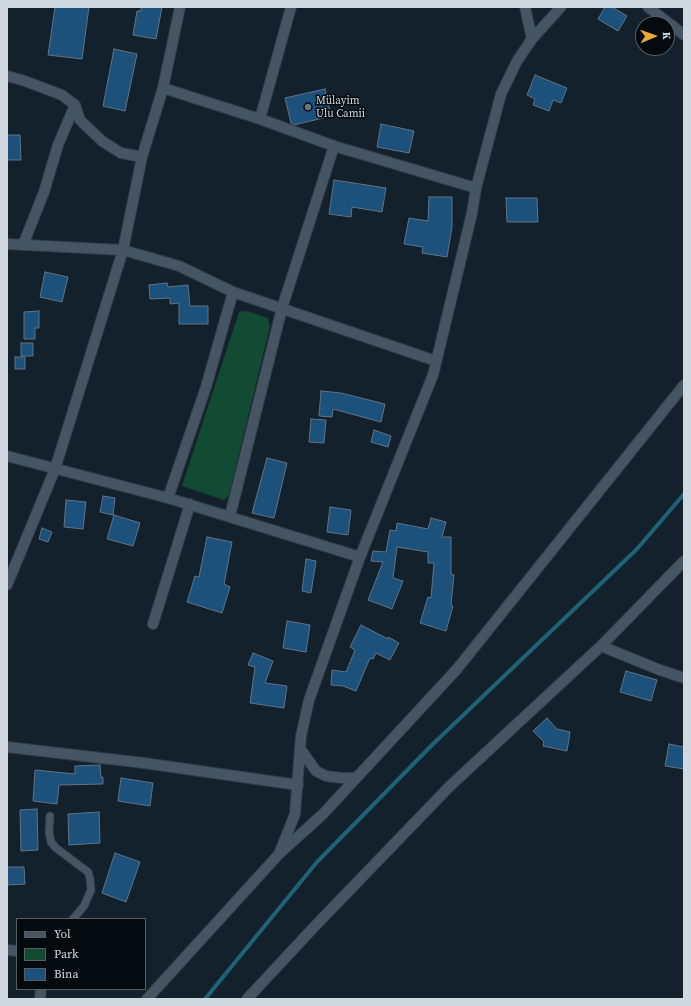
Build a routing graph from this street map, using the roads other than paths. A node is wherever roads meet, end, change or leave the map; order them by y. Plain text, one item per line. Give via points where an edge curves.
1 (180, 7) edge
2 (291, 7) edge
3 (525, 7) edge
4 (561, 7) edge
5 (648, 7) edge
6 (684, 35) edge
7 (532, 39) junction
8 (7, 76) edge
9 (163, 88) junction
10 (75, 105) junction
11 (260, 119) junction
12 (334, 146) junction
13 (142, 157) junction
14 (476, 188) junction
15 (7, 244) edge
16 (23, 245) junction
17 (123, 250) junction
18 (233, 292) junction
19 (282, 308) junction
20 (436, 361) junction
21 (684, 385) edge
22 (7, 456) edge
23 (55, 469) junction
24 (168, 498) junction
25 (190, 504) junction
26 (230, 516) junction
27 (360, 557) junction
28 (684, 561) edge
29 (7, 585) edge
30 (153, 624) dead end
31 (601, 646) junction
32 (684, 678) edge
33 (7, 747) edge
34 (301, 750) junction
35 (356, 778) junction
36 (298, 785) junction
37 (50, 816) dead end
38 (279, 854) junction
39 (74, 918) edge
40 (147, 999) edge
41 (247, 999) edge

1 - 9 street
2 - 11 street
3 - 7 street
4 - 7 street
5 - 6 street
7 - 14 street via 517,61 501,94
8 - 10 street via 62,95
9 - 11 street
9 - 13 street
10 - 13 street via 80,120 102,140 121,153
10 - 16 street via 58,145 44,192
11 - 12 street
12 - 14 street
12 - 19 street
13 - 17 street
14 - 20 street
15 - 16 street
16 - 17 street
17 - 18 street via 179,266
17 - 23 street
18 - 19 street
18 - 24 street via 206,387
19 - 20 street
19 - 26 street
20 - 27 street via 433,375
21 - 35 street via 457,669
22 - 23 street
23 - 24 street
23 - 29 street
24 - 25 street
25 - 26 street
25 - 30 street
26 - 27 street
27 - 34 street via 309,700 301,736
28 - 31 street
31 - 32 street
31 - 41 street via 450,786
33 - 36 street
34 - 35 street via 316,771 326,776
34 - 36 street
35 - 38 street via 323,814
36 - 38 street via 295,814
37 - 39 lane via 49,832 52,842 56,848 88,872 90,878 91,890 84,906
38 - 40 street

